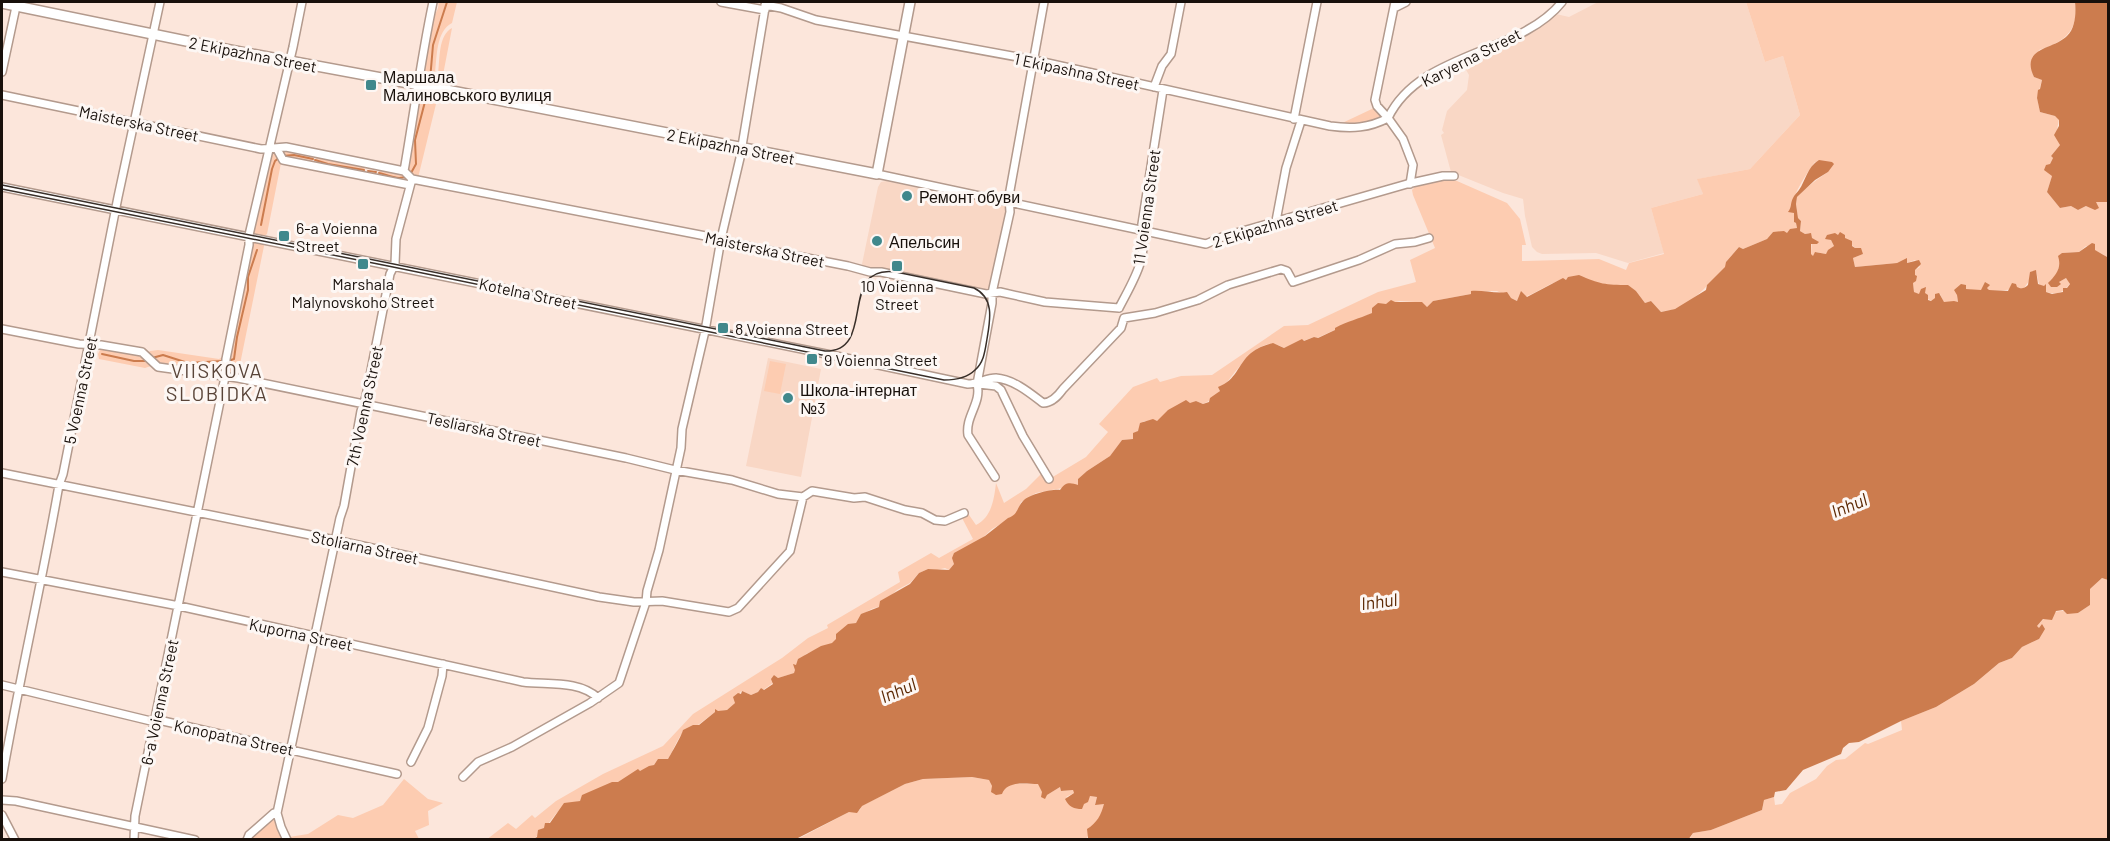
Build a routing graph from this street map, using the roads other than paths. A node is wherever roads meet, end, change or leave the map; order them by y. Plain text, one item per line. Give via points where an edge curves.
1 (160, 2) edge
2 (302, 2) edge
3 (433, 2) edge
4 (721, 2) edge
5 (910, 2) edge
6 (1044, 2) edge
7 (1181, 2) edge
8 (1317, 2) edge
9 (1406, 2) edge
10 (1562, 2) edge
11 (2, 3) edge
12 (17, 4) edge
13 (1394, 5) edge
14 (765, 6) edge
15 (153, 34) junction
16 (903, 35) junction
17 (1034, 60) junction
18 (290, 61) junction
19 (2, 72) edge
20 (418, 86) junction
21 (1154, 87) junction
22 (1163, 90) junction
23 (2, 95) edge
24 (1388, 118) junction
25 (1297, 120) junction
26 (134, 122) junction
27 (268, 148) junction
28 (741, 148) junction
29 (277, 149) junction
30 (404, 171) junction
31 (877, 174) junction
32 (1454, 176) dead end
33 (411, 182) junction
34 (1410, 184) junction
35 (2, 187) edge
36 (1010, 204) junction
37 (116, 210) junction
38 (1276, 221) junction
39 (1143, 231) junction
40 (249, 237) junction
41 (1429, 238) dead end
42 (720, 239) junction
43 (394, 265) junction
44 (992, 293) junction
45 (1119, 308) junction
46 (1124, 318) junction
47 (2, 329) edge
48 (705, 329) junction
49 (89, 345) junction
50 (225, 376) junction
51 (977, 384) junction
52 (363, 404) junction
53 (675, 470) junction
54 (2, 472) edge
55 (994, 477) dead end
56 (1049, 479) dead end
57 (59, 485) junction
58 (803, 497) junction
59 (198, 512) junction
60 (964, 513) dead end
61 (335, 540) junction
62 (2, 572) edge
63 (42, 581) junction
64 (646, 602) junction
65 (179, 606) junction
66 (315, 637) junction
67 (443, 664) junction
68 (2, 685) edge
69 (17, 689) junction
70 (598, 698) junction
71 (155, 722) junction
72 (291, 748) junction
73 (411, 762) dead end
74 (397, 774) dead end
75 (463, 777) dead end
76 (2, 778) edge
77 (2, 800) edge
78 (277, 813) junction
79 (2, 815) edge
80 (135, 826) junction
81 (15, 840) edge
82 (134, 840) edge
83 (195, 840) edge
84 (247, 840) edge
85 (287, 840) edge

1 - 15 street, 5 Voenna Street
2 - 18 street, 6-a Voienna Street
3 - 20 street
4 - 14 street, 1 Ekipashna Street
5 - 16 street
6 - 17 street
7 - 21 street via 1171,54
8 - 25 street
9 - 13 street
10 - 24 street, Karyerna Street via 1522,32 1428,75 1394,105
11 - 12 street, 2 Ekipazhna Street
12 - 15 street, 2 Ekipazhna Street
12 - 19 street
13 - 24 street via 1375,100
14 - 16 street, 1 Ekipashna Street via 816,20
14 - 28 street
15 - 18 street, 2 Ekipazhna Street
15 - 26 street, 5 Voenna Street
16 - 17 street, 1 Ekipashna Street
16 - 31 street
17 - 21 street, 1 Ekipashna Street
17 - 36 street
18 - 20 street, 2 Ekipazhna Street
18 - 27 street, 6-a Voienna Street
20 - 28 street, 2 Ekipazhna Street
20 - 30 street
21 - 22 street, 1 Ekipashna Street
22 - 25 street, 1 Ekipashna Street
22 - 39 street, 11 Voienna Street
23 - 26 street, Maisterska Street
24 - 25 street, 1 Ekipashna Street via 1357,128
24 - 34 street via 1403,139 1413,165
25 - 38 street
26 - 27 street, Maisterska Street
26 - 37 street, 5 Voenna Street
27 - 29 street, Maisterska Street
27 - 40 street, 6-a Voienna Street
28 - 31 street, 2 Ekipazhna Street
28 - 42 street
29 - 30 street, Maisterska Street via 286,147
29 - 33 street, Maisterska Street via 283,160
30 - 33 street
31 - 36 street, 2 Ekipazhna Street
32 - 34 street, 2 Ekipazhna Street
33 - 42 street, Maisterska Street
33 - 43 street, 7th Voenna Street via 396,239
34 - 38 street, 2 Ekipazhna Street
35 - 37 street, Kotelna Street
36 - 39 street, 2 Ekipazhna Street
36 - 44 street
37 - 40 street, Kotelna Street
37 - 49 street, 5 Voenna Street
38 - 39 street, 2 Ekipazhna Street via 1206,244
39 - 45 street, 11 Voienna Street via 1141,264
40 - 43 street, Kotelna Street
40 - 50 street, 6-a Voienna Street
41 - 46 street via 1395,244 1293,282 1287,271 1281,269 1228,285 1198,300
42 - 44 street, Maisterska Street via 870,272
42 - 48 street
43 - 48 street, Kotelna Street
43 - 52 street, 7th Voenna Street
44 - 45 street, Maisterska Street
44 - 51 street
45 - 46 street
46 - 51 street, Kotelna Street via 1121,328 1047,403 998,378
47 - 49 street, Tesliarska Street
48 - 51 street, Kotelna Street
48 - 53 street
49 - 50 street, Tesliarska Street via 142,352 158,367
49 - 57 street, 5 Voenna Street
50 - 52 street, Tesliarska Street
50 - 59 street, 6-a Voienna Street
51 - 55 street via 979,392 968,422 968,435
51 - 56 street via 1000,390
52 - 53 street, Tesliarska Street
52 - 61 street, 7th Voenna Street
53 - 58 street, Tesliarska Street
53 - 64 street
54 - 57 street, Stoliarna Street
57 - 59 street, Stoliarna Street
57 - 63 street, 5 Voenna Street
58 - 60 street, Tesliarska Street via 812,491 865,497 934,520 945,521
58 - 64 street, Stoliarna Street via 789,551 738,608 729,612 662,600
59 - 61 street, Stoliarna Street
59 - 65 street, 6-a Voienna Street
61 - 64 street, Stoliarna Street via 599,597
61 - 66 street, 7th Voenna Street
62 - 63 street, Kuporna Street
63 - 65 street, Kuporna Street
63 - 69 street, 5 Voenna Street
64 - 70 street via 619,683
65 - 66 street, Kuporna Street
65 - 71 street, 6-a Voienna Street
66 - 67 street, Kuporna Street
66 - 72 street, 7th Voenna Street
67 - 70 street, Kuporna Street via 523,682 562,684 591,692
67 - 73 street via 432,717
68 - 69 street, Konopatna Street
69 - 71 street, Konopatna Street
69 - 76 street, 5 Voenna Street
70 - 75 street via 478,762
71 - 72 street, Konopatna Street
71 - 80 street, 6-a Voienna Street
72 - 74 street, Konopatna Street
72 - 78 street, 7th Voenna Street
77 - 80 street
78 - 84 street
78 - 85 street
79 - 81 street
80 - 82 street, 6-a Voienna Street
80 - 83 street

